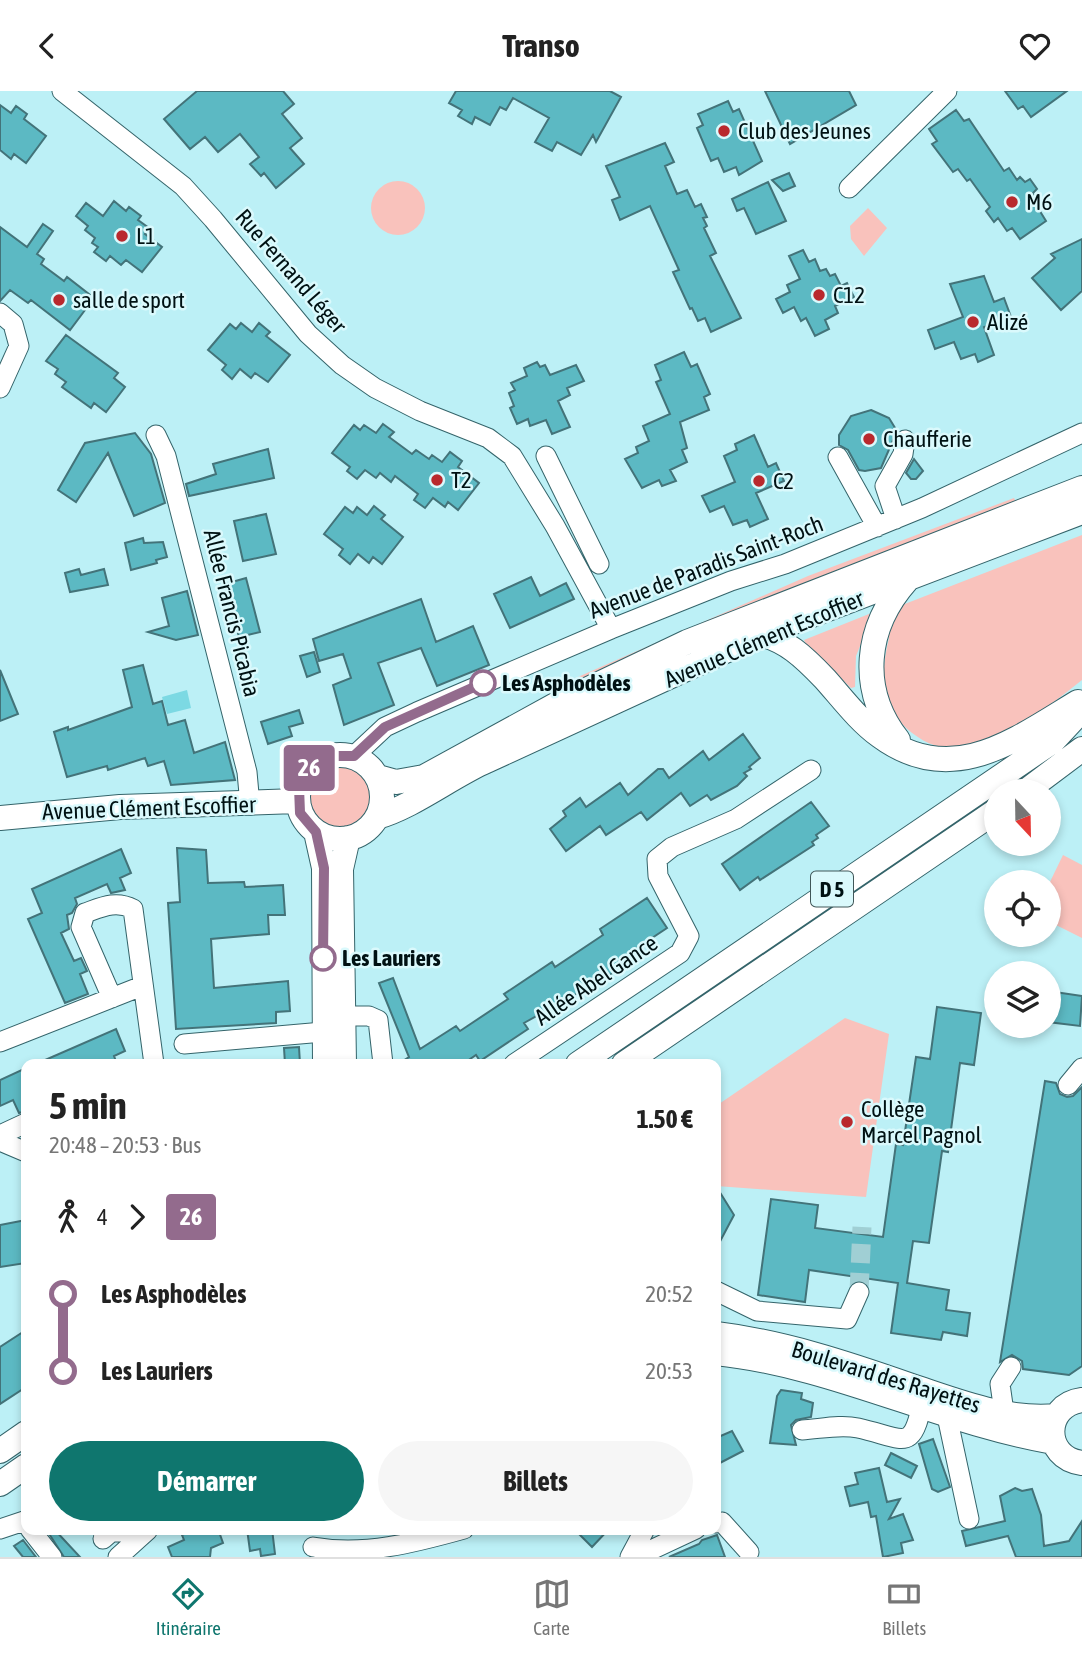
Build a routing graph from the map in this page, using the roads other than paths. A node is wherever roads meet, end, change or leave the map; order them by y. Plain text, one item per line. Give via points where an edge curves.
1 (62, 91) edge
2 (947, 91) edge
3 (849, 188) dead end
4 (0, 313) edge
5 (0, 389) edge
6 (1082, 433) edge
7 (156, 435) dead end
8 (905, 440) dead end
9 (546, 456) dead end
10 (838, 457) dead end
11 (1082, 488) edge
12 (1082, 512) edge
13 (576, 516) junction
14 (551, 518) junction
15 (896, 519) junction
16 (877, 527) junction
17 (599, 564) dead end
18 (908, 578) junction
19 (611, 629) junction
20 (762, 634) junction
21 (687, 642) junction
22 (1082, 699) edge
23 (1082, 711) edge
24 (908, 751) junction
25 (1078, 754) edge
26 (354, 756) junction
27 (811, 770) dead end
28 (378, 777) junction
29 (1043, 779) edge
30 (298, 801) junction
31 (250, 805) junction
32 (377, 817) junction
33 (0, 818) edge
34 (984, 819) edge
35 (316, 832) junction
36 (348, 838) junction
37 (830, 891) junction
38 (142, 986) junction
39 (112, 998) junction
40 (343, 1016) junction
41 (311, 1038) junction
42 (0, 1042) edge
43 (184, 1044) dead end
44 (153, 1059) edge
45 (322, 1059) edge
46 (344, 1059) edge
47 (382, 1059) edge
48 (521, 1059) edge
49 (585, 1059) edge
50 (604, 1059) edge
51 (631, 1059) edge
52 (1082, 1068) edge
53 (1068, 1085) dead end
54 (21, 1125) edge
55 (0, 1135) edge
56 (0, 1141) edge
57 (21, 1150) edge
58 (859, 1292) tunnel mouth
59 (721, 1293) edge
60 (721, 1335) edge
61 (721, 1354) edge
62 (1011, 1367) dead end
63 (1082, 1399) edge
64 (934, 1403) junction
65 (1004, 1412) junction
66 (1056, 1416) junction
67 (802, 1430) dead end
68 (21, 1436) edge
69 (1053, 1442) junction
70 (0, 1451) edge
71 (1079, 1467) edge
72 (21, 1469) edge
73 (0, 1483) edge
74 (969, 1519) dead end
75 (21, 1522) edge
76 (721, 1522) edge
77 (0, 1529) edge
78 (36, 1535) edge
79 (108, 1535) edge
80 (143, 1535) edge
81 (439, 1535) edge
82 (642, 1535) edge
83 (683, 1535) edge
84 (103, 1539) dead end
85 (313, 1547) dead end
86 (749, 1552) dead end
87 (52, 1557) edge
88 (118, 1557) edge
89 (630, 1557) edge
90 (636, 1557) edge

1 - 14 street, Rue Fernand Léger via 183,186 308,334 342,365 375,388 501,447 523,471
2 - 3 street
4 - 5 street via 13,324 19,347
6 - 15 street, Avenue de Paradis Saint-Roch
7 - 31 street, Allée Francis Picabia via 166,456 220,664 247,772
8 - 15 street via 903,454 885,487
9 - 13 street
10 - 16 street
11 - 21 main road, Avenue Clément Escoffier
12 - 18 main road, Avenue Clément Escoffier
13 - 14 street
13 - 17 street
14 - 19 street, Rue Fernand Léger
15 - 16 street, Avenue de Paradis Saint-Roch
16 - 19 street, Avenue de Paradis Saint-Roch
18 - 20 main road, Avenue Clément Escoffier
18 - 24 main road via 882,615 870,666 876,703
19 - 26 street, Avenue de Paradis Saint-Roch via 385,727
20 - 21 main road via 718,634
20 - 24 main road via 794,650 868,726
20 - 32 main road, Avenue Clément Escoffier via 447,780 394,813
21 - 28 main road, Avenue Clément Escoffier via 559,703 424,777 396,782
22 - 24 main road via 1018,737 968,758 939,762
23 - 37 main road, D 5 via 1054,741
25 - 29 main road
26 - 28 main road
26 - 30 main road via 326,756 314,763 304,774
27 - 48 street, Allée Abel Gance via 736,819 672,847 657,859 658,876 689,936 680,953
28 - 32 main road via 383,797
30 - 31 main road, Avenue Clément Escoffier
30 - 35 main road via 306,823
31 - 33 main road, Avenue Clément Escoffier via 120,807
32 - 36 main road via 365,831
34 - 51 main road, D 5
35 - 36 main road
35 - 41 main road via 324,868
36 - 40 main road via 341,869
37 - 49 main road, D 5
37 - 50 main road via 809,921
38 - 39 street
38 - 39 street via 133,909 107,905 85,913 81,927
38 - 44 street
39 - 42 street
40 - 46 main road
40 - 47 street via 378,1020
41 - 43 street
41 - 45 main road
52 - 53 street
54 - 55 street
56 - 57 street
58 - 59 street via 847,1319 757,1311
60 - 64 main road, Boulevard des Rayettes via 787,1347
61 - 64 main road, Boulevard des Rayettes
62 - 65 street via 1000,1384
63 - 66 main road via 1070,1402
64 - 65 main road, Boulevard des Rayettes
64 - 67 street via 909,1438 896,1440 855,1427
64 - 69 main road, Boulevard des Rayettes
64 - 74 street
65 - 66 main road, Boulevard des Rayettes via 1033,1418
66 - 69 main road
68 - 70 main road
69 - 71 main road via 1059,1453
72 - 73 main road
75 - 77 street
76 - 86 street
78 - 87 street
79 - 84 street
80 - 88 street
81 - 85 street via 386,1548 337,1551
82 - 89 street
83 - 90 street

